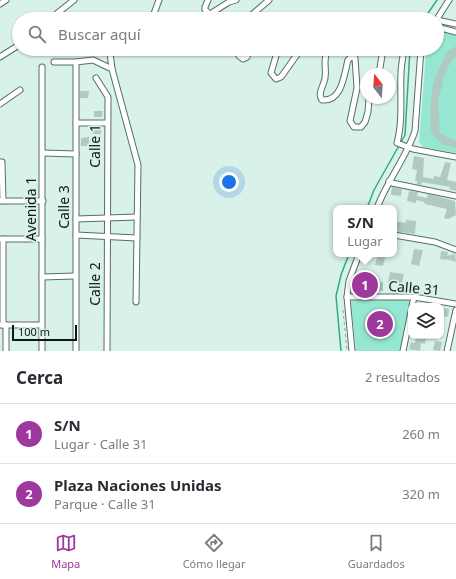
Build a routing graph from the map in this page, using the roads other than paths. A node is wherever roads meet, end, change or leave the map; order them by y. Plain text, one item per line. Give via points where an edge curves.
1 (6, 0) edge
2 (74, 0) edge
3 (159, 0) edge
4 (208, 0) edge
5 (236, 0) edge
6 (269, 0) edge
7 (449, 0) edge
8 (0, 4) edge
9 (59, 12) edge
10 (155, 12) edge
11 (208, 12) edge
12 (213, 12) edge
13 (255, 12) edge
14 (441, 12) edge
15 (444, 21) edge
16 (456, 24) edge
17 (444, 29) edge
18 (456, 32) edge
19 (12, 49) edge
20 (110, 56) edge
21 (239, 56) edge
22 (247, 56) edge
23 (275, 56) edge
24 (296, 56) edge
25 (326, 56) edge
26 (382, 56) edge
27 (403, 56) edge
28 (420, 56) edge
29 (0, 57) edge
30 (54, 62) dead end
31 (76, 62) junction
32 (42, 67) dead end
33 (380, 68) edge
34 (112, 69) junction
35 (96, 78) dead end
36 (20, 90) dead end
37 (0, 104) edge
38 (368, 104) edge
39 (76, 123) junction
40 (107, 123) junction
41 (406, 147) junction
42 (43, 153) junction
43 (76, 154) junction
44 (456, 157) edge
45 (1, 162) edge
46 (389, 181) junction
47 (456, 196) edge
48 (43, 200) junction
49 (2, 201) edge
50 (378, 205) edge
51 (106, 217) junction
52 (137, 217) junction
53 (76, 219) junction
54 (76, 235) junction
55 (397, 236) edge
56 (106, 238) junction
57 (137, 238) junction
58 (2, 239) edge
59 (42, 239) junction
60 (456, 250) edge
61 (358, 257) edge
62 (75, 276) junction
63 (42, 277) junction
64 (1, 286) edge
65 (347, 297) junction
66 (414, 297) junction
67 (136, 302) dead end
68 (413, 303) edge
69 (456, 304) edge
70 (456, 310) edge
71 (3, 325) edge
72 (41, 325) junction
73 (408, 327) edge
74 (6, 351) edge
75 (42, 351) edge
76 (76, 351) edge
77 (107, 351) edge
78 (352, 351) edge
79 (403, 351) edge
80 (448, 351) edge

1 - 8 street
2 - 9 street
3 - 10 street
4 - 11 street via 205,7
5 - 12 street
6 - 13 street
7 - 14 street
15 - 16 street
17 - 18 street
19 - 29 street
20 - 34 street
21 - 22 street via 243,59
23 - 24 street via 271,73 276,79 281,77
25 - 38 street via 325,76 320,92 322,100 331,99 338,93 345,78 348,60 355,58 357,88 350,121 354,128 365,122
26 - 33 street
27 - 41 street via 401,123 397,143
28 - 41 street via 415,131
30 - 31 street
31 - 34 street via 92,60
31 - 39 street, Calle 3
32 - 42 street, Avenida 1
34 - 52 street via 138,165
35 - 40 street, Calle 1 via 108,97
36 - 37 street
39 - 40 street
39 - 43 street, Calle 3
40 - 51 street, Calle 1
41 - 44 street
41 - 46 street
42 - 43 street
42 - 48 street, Avenida 1
43 - 53 street, Calle 3
45 - 49 street
46 - 47 street
46 - 50 street
48 - 49 street
48 - 59 street, Avenida 1
51 - 52 street
51 - 53 street
51 - 56 street, Calle 2
52 - 57 street
53 - 54 street, Calle 3
54 - 56 street
54 - 62 street, Calle 3
55 - 60 street via 435,242
56 - 57 street
56 - 77 street, Calle 2
57 - 67 street
58 - 59 street
58 - 64 street
59 - 63 street, Avenida 1
61 - 65 street via 349,281
62 - 63 street
62 - 76 street, Calle 3
63 - 72 street, Avenida 1
64 - 71 street
65 - 66 street, Calle 31
65 - 78 street
66 - 68 street
66 - 69 street, Calle 31
70 - 80 street
71 - 72 street
71 - 74 street
72 - 75 street, Avenida 1
73 - 79 street

